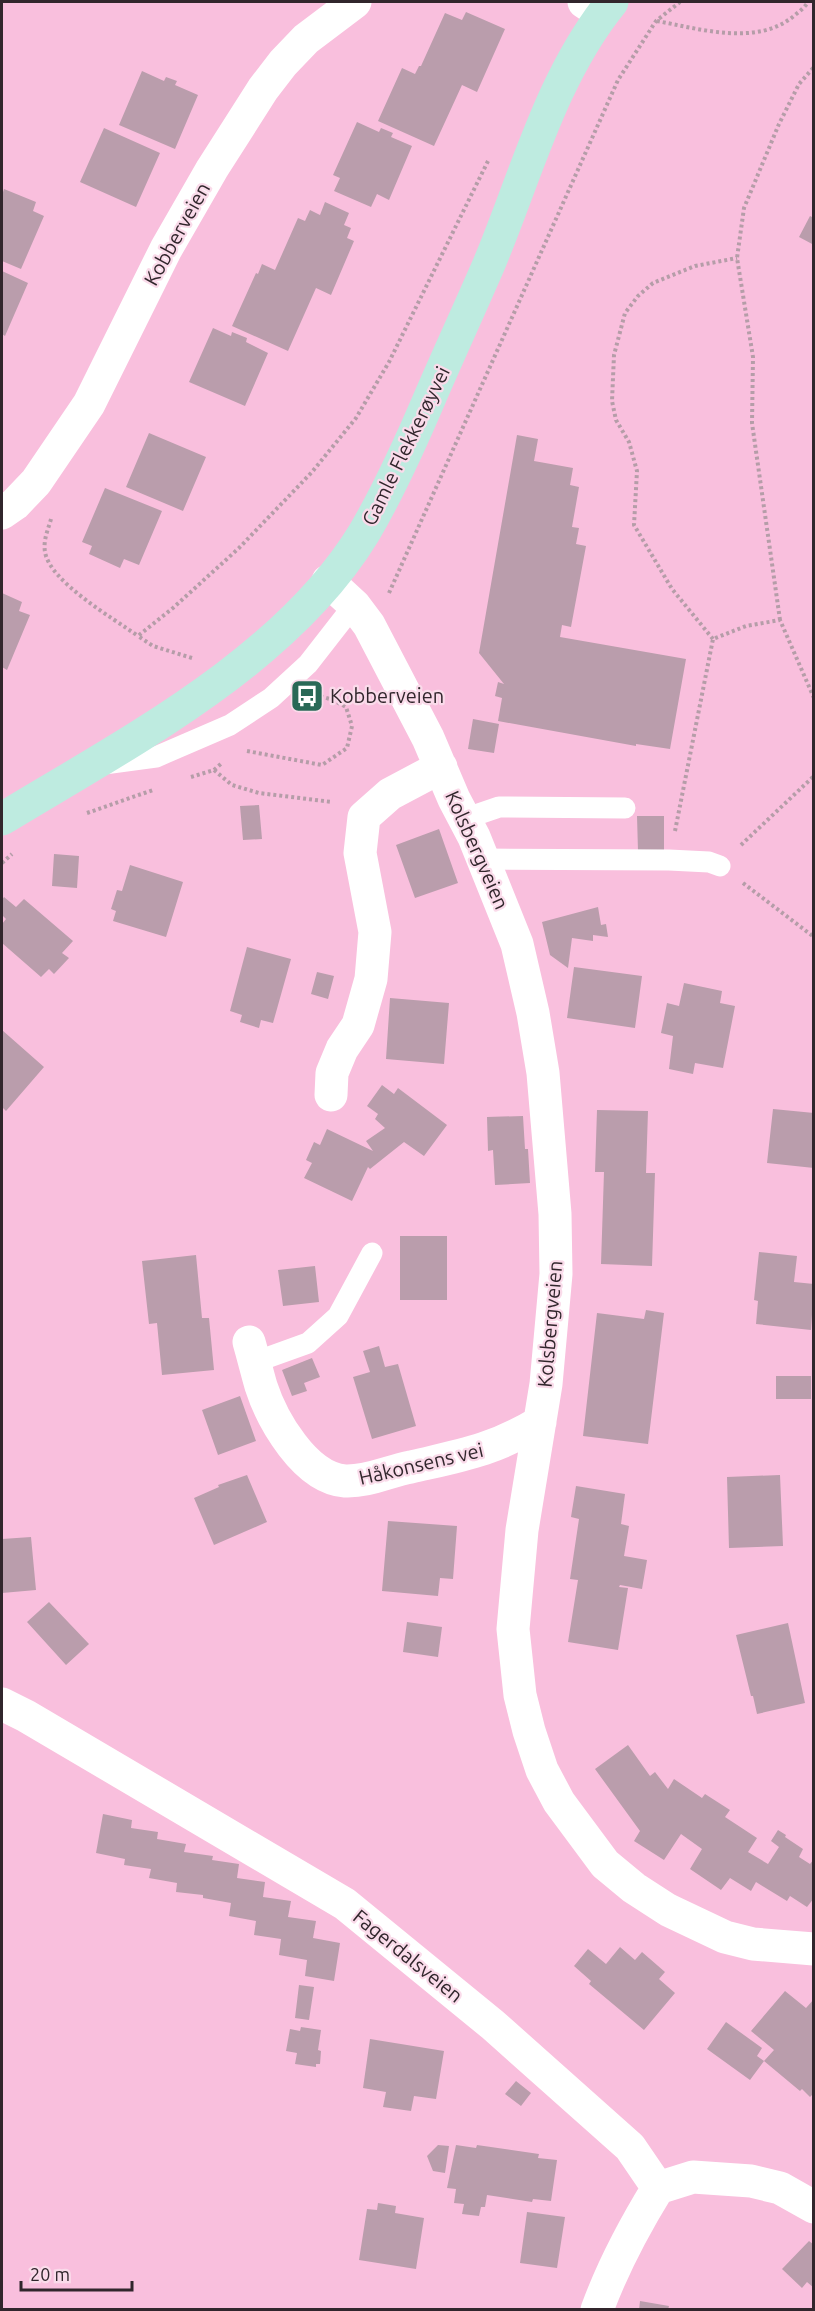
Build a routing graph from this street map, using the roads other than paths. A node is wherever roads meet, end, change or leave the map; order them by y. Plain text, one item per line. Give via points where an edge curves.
1 (355, 2) edge
2 (600, 6) edge
3 (2, 513) edge
4 (328, 581) junction
5 (354, 605) junction
6 (89, 766) junction
7 (441, 767) junction
8 (626, 808) dead end
9 (2, 819) edge
10 (464, 819) junction
11 (483, 859) junction
12 (720, 866) road end
13 (331, 1095) dead end
14 (372, 1253) dead end
15 (252, 1352) joint
16 (540, 1422) junction
17 (2, 1704) edge
18 (813, 1949) edge
19 (658, 2188) junction
20 (813, 2207) edge
21 (597, 2310) edge

1 - 3 street, Kobberveien via 306,39 263,89 166,249 89,404 46,468 15,504
2 - 4 street, Gamle Flekkerøyvei via 564,80 402,462 363,534
4 - 5 street, Kolsbergveien
4 - 6 street, Gamle Flekkerøyvei via 255,656
5 - 6 lane via 308,664 271,698 230,725 156,757
5 - 7 street, Kolsbergveien via 393,667
6 - 9 street, Gamle Flekkerøyvei
7 - 10 street, Kolsbergveien
7 - 13 street via 390,794 364,817 360,853 375,932 371,979 358,1025 342,1048 332,1073
8 - 10 lane via 499,807
10 - 11 street, Kolsbergveien
11 - 12 lane via 669,860
11 - 16 street, Kolsbergveien via 517,944 543,1073 556,1274
14 - 15 lane, Håkonsens vei via 338,1316 308,1343
15 - 16 street, Håkonsens vei via 262,1388 293,1448 317,1471 343,1481 372,1479 480,1451
16 - 18 street, Kolsbergveien via 522,1530 513,1629 520,1695 542,1770 559,1802 605,1864 634,1888 668,1910 725,1937 753,1944
17 - 19 street, Fagerdalsveien via 345,1904 493,2025 630,2147
19 - 20 street via 693,2177 750,2181 780,2188
19 - 21 street via 612,2271

